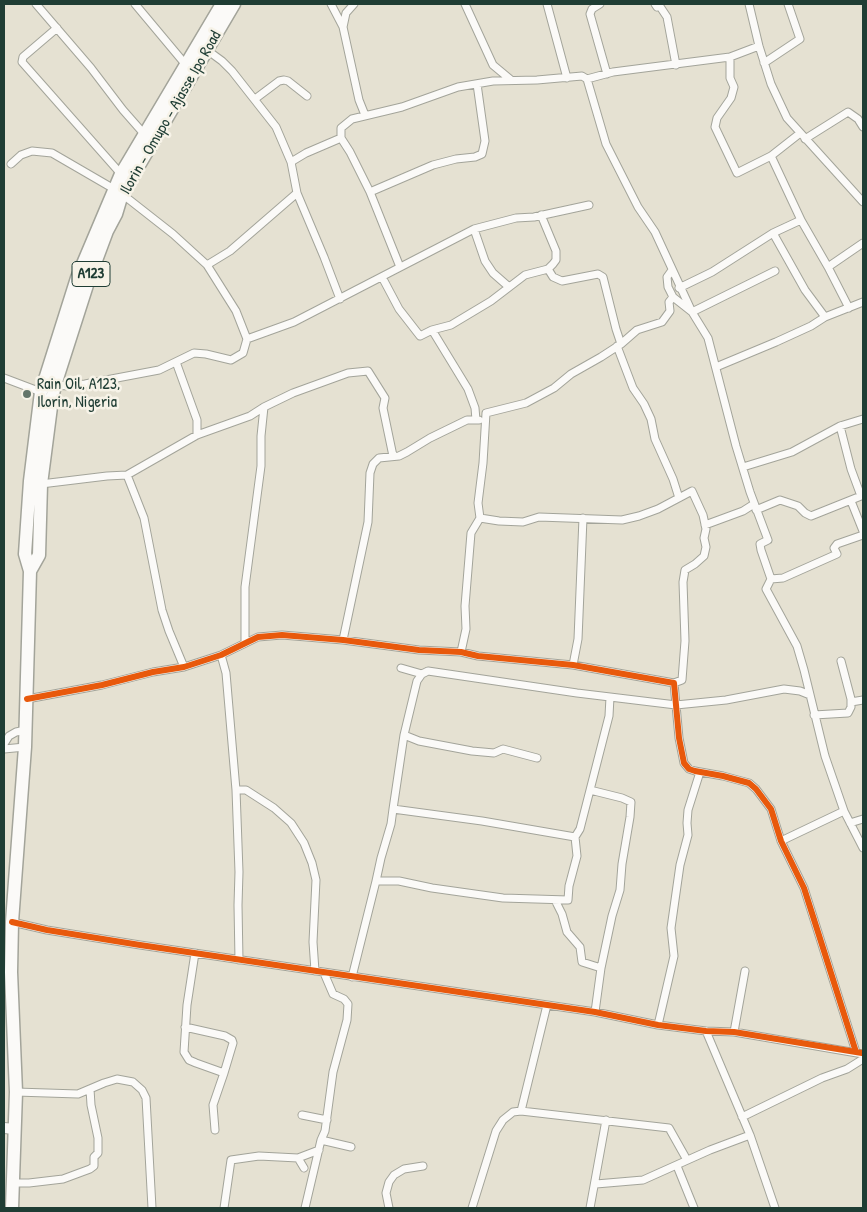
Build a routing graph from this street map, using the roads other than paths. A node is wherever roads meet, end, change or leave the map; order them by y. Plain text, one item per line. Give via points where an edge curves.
1 (36, 4) edge
2 (135, 4) edge
3 (222, 4) edge
4 (234, 4) edge
5 (331, 4) edge
6 (354, 4) edge
7 (465, 4) edge
8 (547, 4) edge
9 (600, 4) edge
10 (655, 4) edge
11 (749, 4) edge
12 (788, 4) edge
13 (343, 27) junction
14 (57, 28) junction
15 (759, 46) junction
16 (207, 50) junction
17 (730, 57) junction
18 (764, 64) junction
19 (186, 65) junction
20 (493, 65) junction
21 (676, 65) junction
22 (607, 74) junction
23 (566, 78) junction
24 (587, 79) junction
25 (492, 81) junction
26 (511, 81) junction
27 (477, 84) junction
28 (307, 96) dead end
29 (255, 99) junction
30 (365, 115) junction
31 (863, 127) edge
32 (145, 135) junction
33 (802, 136) junction
34 (340, 138) junction
35 (771, 156) junction
36 (291, 162) junction
37 (11, 164) dead end
38 (121, 174) junction
39 (118, 192) junction
40 (297, 192) junction
41 (370, 192) junction
42 (863, 202) edge
43 (589, 205) dead end
44 (541, 215) junction
45 (801, 220) junction
46 (474, 229) junction
47 (773, 233) junction
48 (863, 243) edge
49 (207, 264) junction
50 (828, 267) junction
51 (400, 268) junction
52 (548, 269) junction
53 (672, 270) junction
54 (775, 271) dead end
55 (382, 277) junction
56 (509, 287) junction
57 (679, 288) junction
58 (673, 297) junction
59 (340, 298) junction
60 (863, 302) edge
61 (849, 308) junction
62 (692, 312) junction
63 (826, 317) junction
64 (432, 330) junction
65 (247, 339) junction
66 (619, 345) junction
67 (176, 362) junction
68 (716, 367) junction
69 (4, 378) edge
70 (55, 385) junction
71 (41, 392) junction
72 (264, 407) junction
73 (475, 408) junction
74 (486, 417) junction
75 (863, 419) edge
76 (476, 420) junction
77 (840, 426) junction
78 (197, 435) junction
79 (393, 456) junction
80 (743, 467) junction
81 (127, 476) junction
82 (41, 484) junction
83 (862, 495) edge
84 (679, 498) junction
85 (851, 501) junction
86 (755, 507) junction
87 (480, 518) junction
88 (583, 518) junction
89 (705, 525) junction
90 (863, 532) edge
91 (30, 571) junction
92 (771, 579) junction
93 (343, 640) junction
94 (245, 643) junction
95 (461, 652) junction
96 (221, 655) junction
97 (841, 661) dead end
98 (573, 665) junction
99 (184, 667) junction
100 (401, 668) dead end
101 (422, 674) junction
102 (674, 683) junction
103 (810, 695) junction
104 (610, 697) junction
105 (27, 699) junction
106 (863, 700) edge
107 (850, 702) junction
108 (676, 704) junction
109 (814, 715) junction
110 (26, 730) junction
111 (404, 735) junction
112 (4, 744) edge
113 (25, 747) junction
114 (4, 749) edge
115 (537, 758) dead end
116 (700, 772) junction
117 (236, 790) junction
118 (590, 790) junction
119 (393, 809) junction
120 (844, 811) junction
121 (863, 819) edge
122 (850, 823) junction
123 (576, 837) junction
124 (781, 841) junction
125 (863, 848) edge
126 (376, 881) junction
127 (555, 900) junction
128 (12, 922) junction
129 (195, 953) junction
130 (239, 960) junction
131 (601, 968) junction
132 (315, 971) junction
133 (745, 971) dead end
134 (324, 973) junction
135 (352, 977) junction
136 (7, 994) edge
137 (547, 1005) junction
138 (595, 1012) junction
139 (658, 1025) junction
140 (185, 1027) junction
141 (706, 1031) junction
142 (734, 1032) junction
143 (859, 1053) edge
144 (863, 1059) edge
145 (224, 1073) junction
146 (90, 1089) junction
147 (16, 1092) junction
148 (521, 1111) junction
149 (302, 1114) dead end
150 (742, 1116) junction
151 (327, 1120) junction
152 (606, 1120) junction
153 (9, 1129) edge
154 (215, 1130) dead end
155 (750, 1135) junction
156 (322, 1140) junction
157 (351, 1147) dead end
158 (319, 1150) junction
159 (298, 1158) junction
160 (687, 1160) junction
161 (423, 1166) dead end
162 (677, 1166) junction
163 (304, 1168) dead end
164 (13, 1182) junction
165 (596, 1184) junction
166 (12, 1208) edge
167 (152, 1208) edge
168 (224, 1208) edge
169 (305, 1208) edge
170 (389, 1208) edge
171 (472, 1208) edge
172 (590, 1208) edge
173 (694, 1208) edge
174 (775, 1208) edge

1 - 14 street
2 - 19 street
3 - 19 highway, Ilorin - Omupo - Ajasse Ipo Road / A123
4 - 16 highway, Ilorin - Omupo - Ajasse Ipo Road / A123
5 - 13 street
6 - 13 street via 346,13
7 - 20 street
8 - 23 street
9 - 22 street via 590,14
10 - 21 street via 657,7 659,4 667,16
11 - 15 street
12 - 18 street via 800,39
13 - 30 street
14 - 32 street
14 - 38 street via 23,57 22,62
15 - 17 street
15 - 18 street
16 - 29 street via 232,71
16 - 39 highway, Ilorin - Omupo - Ajasse Ipo Road / A123
17 - 21 street
17 - 35 street via 730,78 734,87 715,127 737,173
18 - 33 street via 777,100
19 - 32 highway, Ilorin - Omupo - Ajasse Ipo Road / A123
20 - 25 street
20 - 26 street
21 - 22 street
22 - 24 street
23 - 24 street via 582,76
23 - 26 street
24 - 53 street via 606,144 655,232
25 - 26 street
25 - 27 street
27 - 30 street
27 - 41 street via 484,134 482,154 433,165
28 - 29 street via 284,80
29 - 36 street via 276,127
30 - 34 street via 352,118 341,128
31 - 33 street via 848,112
32 - 38 highway, Ilorin - Omupo - Ajasse Ipo Road / A123
33 - 35 street
33 - 42 street
34 - 36 street
34 - 41 street
35 - 45 street
36 - 40 street
37 - 39 street via 21,154 32,151 52,153
38 - 39 highway, Ilorin - Omupo - Ajasse Ipo Road / A123
39 - 49 street
39 - 70 highway, Ilorin - Omupo - Ajasse Ipo Road / A123 via 116,214 88,282
39 - 71 highway, Ilorin - Omupo - Ajasse Ipo Road / A123 via 77,278
40 - 49 street via 230,251
40 - 59 street
41 - 51 street
43 - 44 street
44 - 46 street
44 - 52 street via 556,254 556,260
45 - 47 street
45 - 50 street
46 - 51 street
46 - 56 street via 485,261
47 - 57 street via 712,272
47 - 63 street via 805,290
48 - 50 street
49 - 65 street via 236,311
50 - 61 street
51 - 55 street
52 - 56 street via 525,275
52 - 66 street via 553,277 562,281 598,274 603,277
53 - 57 street
53 - 58 street via 667,277
54 - 62 street
55 - 59 street
55 - 64 street via 399,309 420,336
56 - 64 street via 451,325
57 - 62 street
58 - 62 street
58 - 66 street via 666,318 637,330
59 - 65 street via 294,322
60 - 61 street
61 - 63 street
62 - 68 street via 708,338
63 - 68 street
64 - 73 street via 468,390
65 - 67 street via 243,353 231,360 194,354
66 - 74 street via 554,388 526,403
66 - 84 street via 633,388 648,412 655,439
67 - 70 street via 159,370 116,379
67 - 78 street via 197,420
68 - 80 street
69 - 71 street
70 - 82 highway, Ilorin - Omupo - Ajasse Ipo Road / A123
71 - 91 highway, Ilorin - Omupo - Ajasse Ipo Road / A123 via 25,554
72 - 78 street via 250,416
72 - 79 street via 348,373 368,371 385,398 383,408
72 - 94 street via 261,466 245,587
73 - 74 street
73 - 76 street
74 - 76 street
74 - 87 street via 478,503
75 - 77 street
76 - 79 street via 467,420 407,452
77 - 80 street via 792,452
77 - 83 street
78 - 81 street
79 - 93 street via 379,458 370,473 368,522
80 - 86 street
81 - 82 street
81 - 99 street via 144,518 162,610
82 - 91 highway, Ilorin - Omupo - Ajasse Ipo Road / A123 via 39,555
83 - 85 street
84 - 88 street via 622,520
84 - 89 street via 692,491
85 - 86 street via 811,516 798,506 780,500
85 - 90 street
86 - 89 street
86 - 92 street via 768,540 760,544 760,550
87 - 88 street via 523,522 539,517
87 - 95 street via 471,533 466,629
88 - 98 street via 578,639
89 - 102 street via 704,556 685,570 682,680
90 - 92 street via 863,535 836,544 837,554 783,578
91 - 105 highway, Ilorin - Omupo - Ajasse Ipo Road / A123
92 - 103 street via 766,588 797,646
93 - 94 street via 277,635 258,637
93 - 95 street
94 - 96 street
95 - 98 street
96 - 99 street
96 - 117 street via 226,673
97 - 107 street
98 - 102 street
99 - 105 street
100 - 101 street
101 - 104 street via 428,671
101 - 111 street via 417,681
102 - 108 street
103 - 108 street via 784,689 726,700
103 - 109 street
104 - 108 street
104 - 118 street via 609,716
105 - 110 highway, Ilorin - Omupo - Ajasse Ipo Road / A123
106 - 107 street
107 - 109 street via 848,713
108 - 116 street via 684,763 689,769
109 - 120 street
110 - 112 street via 9,736
110 - 113 highway, Ilorin - Omupo - Ajasse Ipo Road / A123
111 - 115 street via 472,751 494,753 503,749
111 - 119 street
113 - 114 street
113 - 128 highway, Ilorin - Omupo - Ajasse Ipo Road / A123
116 - 124 street via 752,785 771,809
116 - 139 street via 688,810 688,835 671,928 674,956
117 - 130 street
117 - 132 street via 246,790 285,816 304,843 316,880
118 - 123 street
118 - 131 street via 631,802 620,890
119 - 123 street
119 - 126 street
120 - 122 street
120 - 124 street
121 - 122 street
122 - 125 street
123 - 127 street via 577,856 568,900
124 - 143 street via 804,888
126 - 127 street via 400,881 503,898
126 - 135 street
127 - 131 street via 568,932 580,947 582,962
128 - 129 street
128 - 136 highway, Ilorin - Omupo - Ajasse Ipo Road / A123
129 - 130 street
129 - 140 street
130 - 132 street
131 - 138 street
132 - 134 street
133 - 142 street
134 - 135 street
134 - 151 street via 333,994 348,1004 333,1072
135 - 137 street
136 - 147 highway, Ilorin - Omupo - Ajasse Ipo Road / A123
137 - 138 street
137 - 148 street
138 - 139 street
139 - 141 street
140 - 145 street via 186,1057
140 - 145 street via 232,1040
141 - 142 street
141 - 150 street
142 - 143 street
144 - 150 street
145 - 154 street via 213,1105
146 - 147 street via 78,1094
146 - 164 street via 98,1138 94,1166 63,1179
146 - 167 street via 117,1079 133,1082 142,1090 146,1098
147 - 153 highway, Ilorin - Omupo - Ajasse Ipo Road / A123
148 - 152 street
148 - 171 street via 513,1112 503,1120 496,1131
149 - 151 street
150 - 155 street
151 - 156 street
152 - 160 street via 669,1128
152 - 165 street
153 - 164 highway, Ilorin - Omupo - Ajasse Ipo Road / A123
155 - 160 street
155 - 174 street
156 - 157 street
156 - 158 street
158 - 159 street
158 - 169 street
159 - 163 street
159 - 168 street via 259,1156 231,1160
160 - 162 street
161 - 170 street via 404,1169 394,1175 386,1192
162 - 165 street via 643,1180
162 - 173 street
164 - 166 highway, Ilorin - Omupo - Ajasse Ipo Road / A123
165 - 172 street

